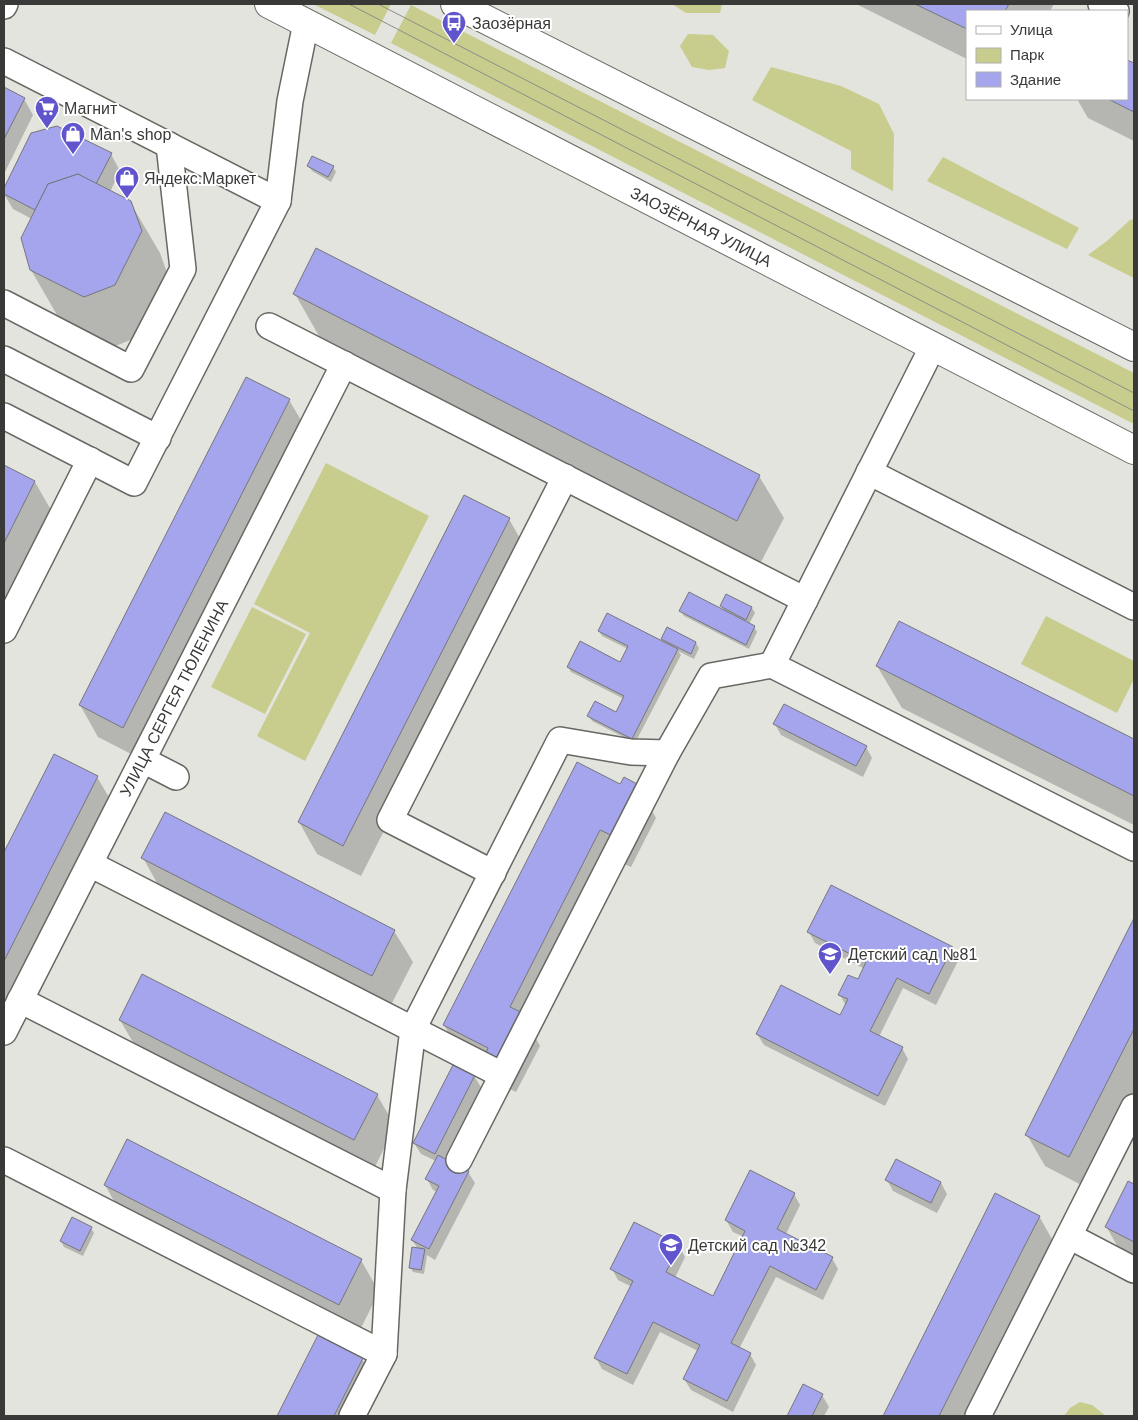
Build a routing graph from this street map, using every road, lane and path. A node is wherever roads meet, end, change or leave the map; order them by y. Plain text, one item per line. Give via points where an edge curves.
1 (269, 4) edge
2 (455, 4) edge
3 (1101, 4) edge
4 (1114, 10) edge
5 (306, 23) junction
6 (4, 61) edge
7 (169, 145) junction
8 (278, 201) junction
9 (4, 303) edge
10 (270, 326) dead end
11 (933, 346) junction
12 (1134, 347) edge
13 (4, 359) edge
14 (344, 364) junction
15 (4, 416) edge
16 (158, 438) junction
17 (1134, 450) edge
18 (90, 460) junction
19 (869, 472) junction
20 (565, 477) junction
21 (805, 600) junction
22 (1134, 607) edge
23 (4, 630) edge
24 (772, 665) junction
25 (667, 753) junction
26 (143, 760) junction
27 (176, 777) dead end
28 (1134, 848) edge
29 (90, 864) junction
30 (493, 872) junction
31 (20, 1000) junction
32 (413, 1030) junction
33 (4, 1032) edge
34 (502, 1075) junction
35 (1134, 1108) edge
36 (4, 1160) edge
37 (459, 1160) dead end
38 (393, 1190) junction
39 (1069, 1236) junction
40 (1134, 1270) edge
41 (384, 1354) junction
42 (352, 1416) edge
43 (978, 1416) edge

1 - 5 main road, ЗАОЗЁРНАЯ УЛИЦА
2 - 12 main road
3 - 4 street
5 - 8 street via 290,101
5 - 11 main road, ЗАОЗЁРНАЯ УЛИЦА
6 - 7 street
7 - 8 street
7 - 9 street via 182,269 131,369
8 - 16 street
10 - 14 street
11 - 17 main road, ЗАОЗЁРНАЯ УЛИЦА
11 - 19 street
13 - 16 street
14 - 20 street
14 - 26 street, УЛИЦА СЕРГЕЯ ТЮЛЕНИНА
15 - 18 street
16 - 18 street via 134,483
18 - 23 street
19 - 21 street
19 - 22 street
20 - 21 street
20 - 30 street via 390,820
21 - 24 street
24 - 25 street via 711,676
24 - 28 street
25 - 30 street via 631,752 560,740
25 - 34 street
26 - 27 street
26 - 29 street, УЛИЦА СЕРГЕЯ ТЮЛЕНИНА
29 - 31 street, УЛИЦА СЕРГЕЯ ТЮЛЕНИНА
29 - 32 street
30 - 32 street
31 - 33 street, УЛИЦА СЕРГЕЯ ТЮЛЕНИНА
31 - 38 street
32 - 34 street
32 - 38 street
34 - 37 street
35 - 39 street
36 - 41 street
38 - 41 street
39 - 40 street
39 - 43 street
41 - 42 street

